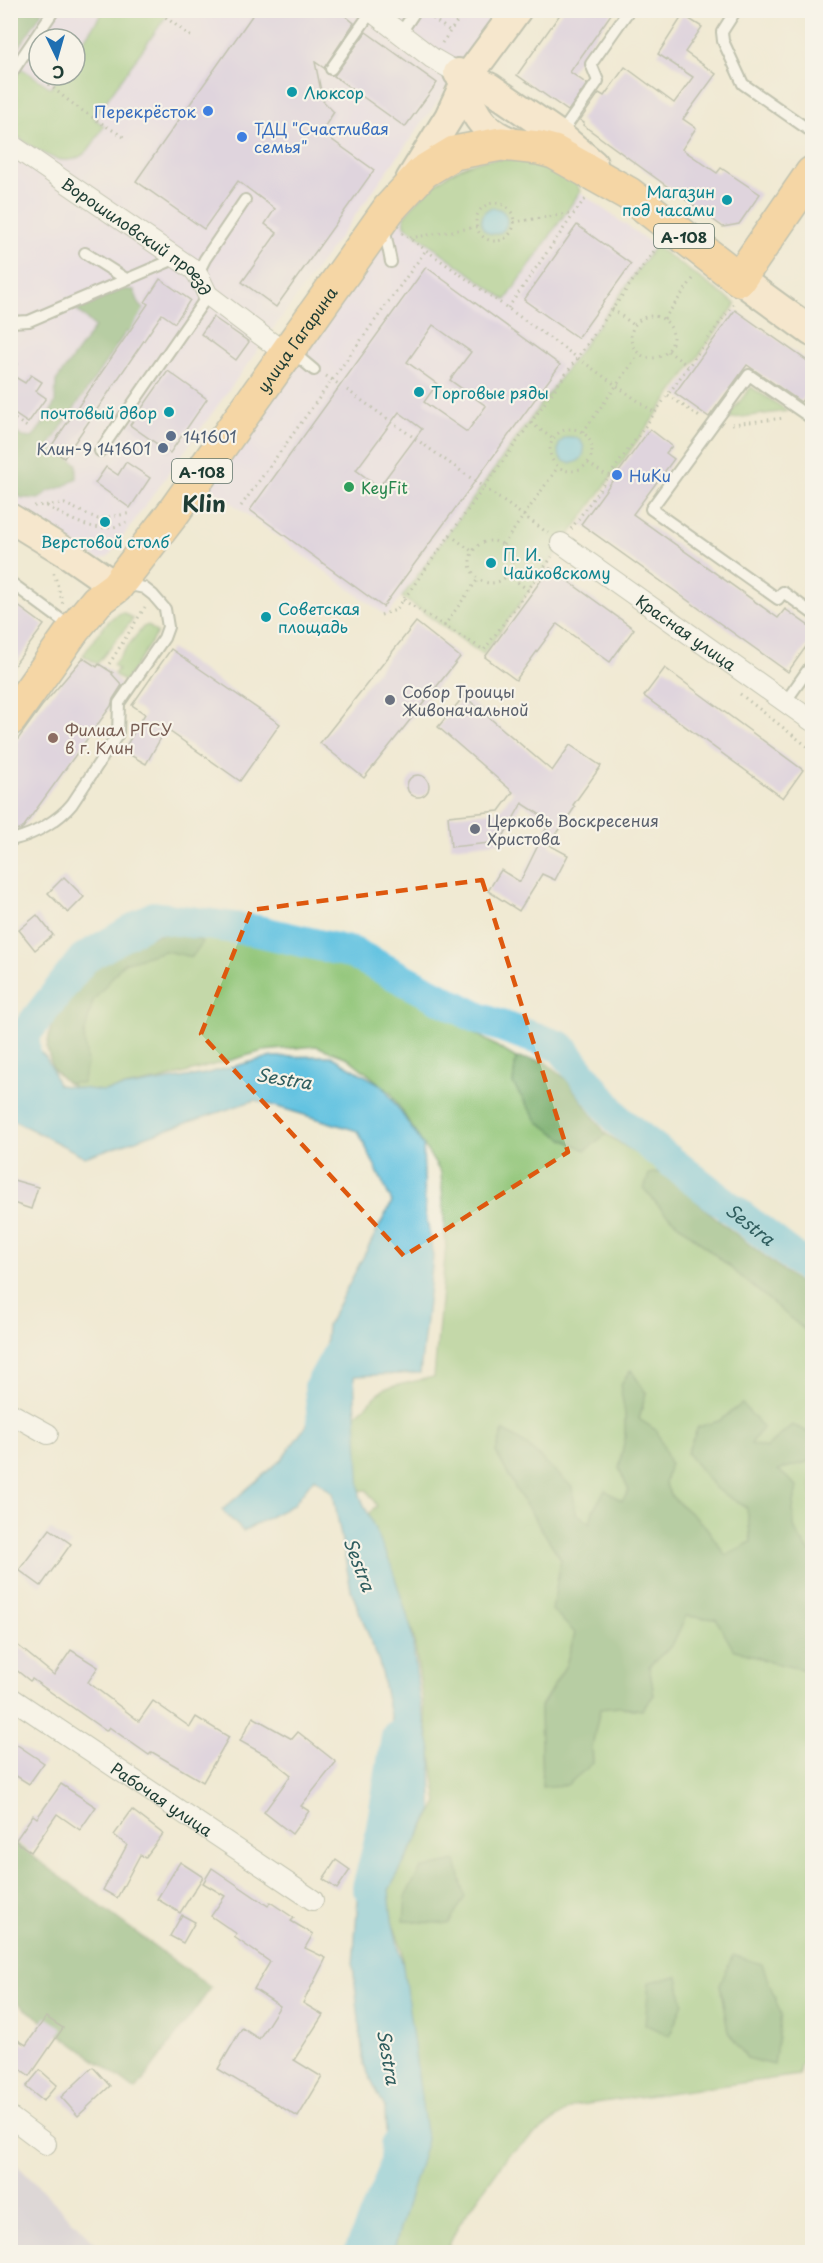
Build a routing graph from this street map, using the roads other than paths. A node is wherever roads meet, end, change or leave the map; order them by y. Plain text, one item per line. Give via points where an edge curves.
1 (54, 10) edge
2 (416, 10) edge
3 (517, 10) edge
4 (629, 10) edge
5 (736, 10) edge
6 (370, 11) edge
7 (400, 34) junction
8 (331, 69) dead end
9 (10, 75) edge
10 (463, 79) junction
11 (813, 132) edge
12 (560, 136) junction
13 (10, 144) edge
14 (526, 146) junction
15 (813, 173) edge
16 (629, 194) junction
17 (245, 200) dead end
18 (390, 217) junction
19 (84, 253) dead end
20 (177, 258) junction
21 (391, 262) dead end
22 (126, 279) junction
23 (205, 286) junction
24 (738, 289) junction
25 (10, 322) edge
26 (813, 332) edge
27 (286, 354) junction
28 (314, 370) dead end
29 (808, 416) road end
30 (100, 451) dead end
31 (10, 518) edge
32 (558, 548) road end
33 (10, 582) edge
34 (116, 587) junction
35 (813, 613) edge
36 (74, 629) junction
37 (813, 664) edge
38 (786, 701) junction
39 (10, 719) edge
40 (813, 721) edge
41 (10, 836) edge
42 (10, 1413) edge
43 (48, 1434) dead end
44 (10, 1697) edge
45 (314, 1900) dead end
46 (10, 2117) edge
47 (46, 2144) dead end

1 - 9 lane
2 - 7 lane
3 - 10 street, улица Гагарина
4 - 12 lane via 591,64 598,81
5 - 11 lane via 722,32 743,84
6 - 7 street
6 - 8 lane
7 - 10 street
10 - 12 street via 489,87
10 - 14 street via 473,111 484,126 502,138
10 - 18 street, улица Гагарина via 449,117
12 - 16 street
13 - 20 street, Ворошиловский проезд
14 - 16 highway, А-108 via 554,152
14 - 18 highway, А-108 via 501,144 454,153 423,172
15 - 24 highway
16 - 24 highway, А-108
17 - 23 lane via 201,267
18 - 21 lane
18 - 27 highway, улица Гагарина / А-108
19 - 22 lane
20 - 22 lane
20 - 23 street, Ворошиловский проезд
22 - 25 lane via 29,321
23 - 27 street, Ворошиловский проезд
23 - 30 lane
24 - 26 street
27 - 28 lane
27 - 34 highway, улица Гагарина / А-108
29 - 35 lane via 749,375 651,509 778,599 783,592
31 - 34 street
32 - 38 street, Красная улица
33 - 36 lane
34 - 36 highway, А-108 via 97,601
34 - 41 lane via 135,586 153,595 165,609 168,627 164,638 119,703 118,734 65,813 23,837
36 - 39 highway, А-108
37 - 38 lane
38 - 40 street, Красная улица
42 - 43 street
44 - 45 street, Рабочая улица
46 - 47 street

